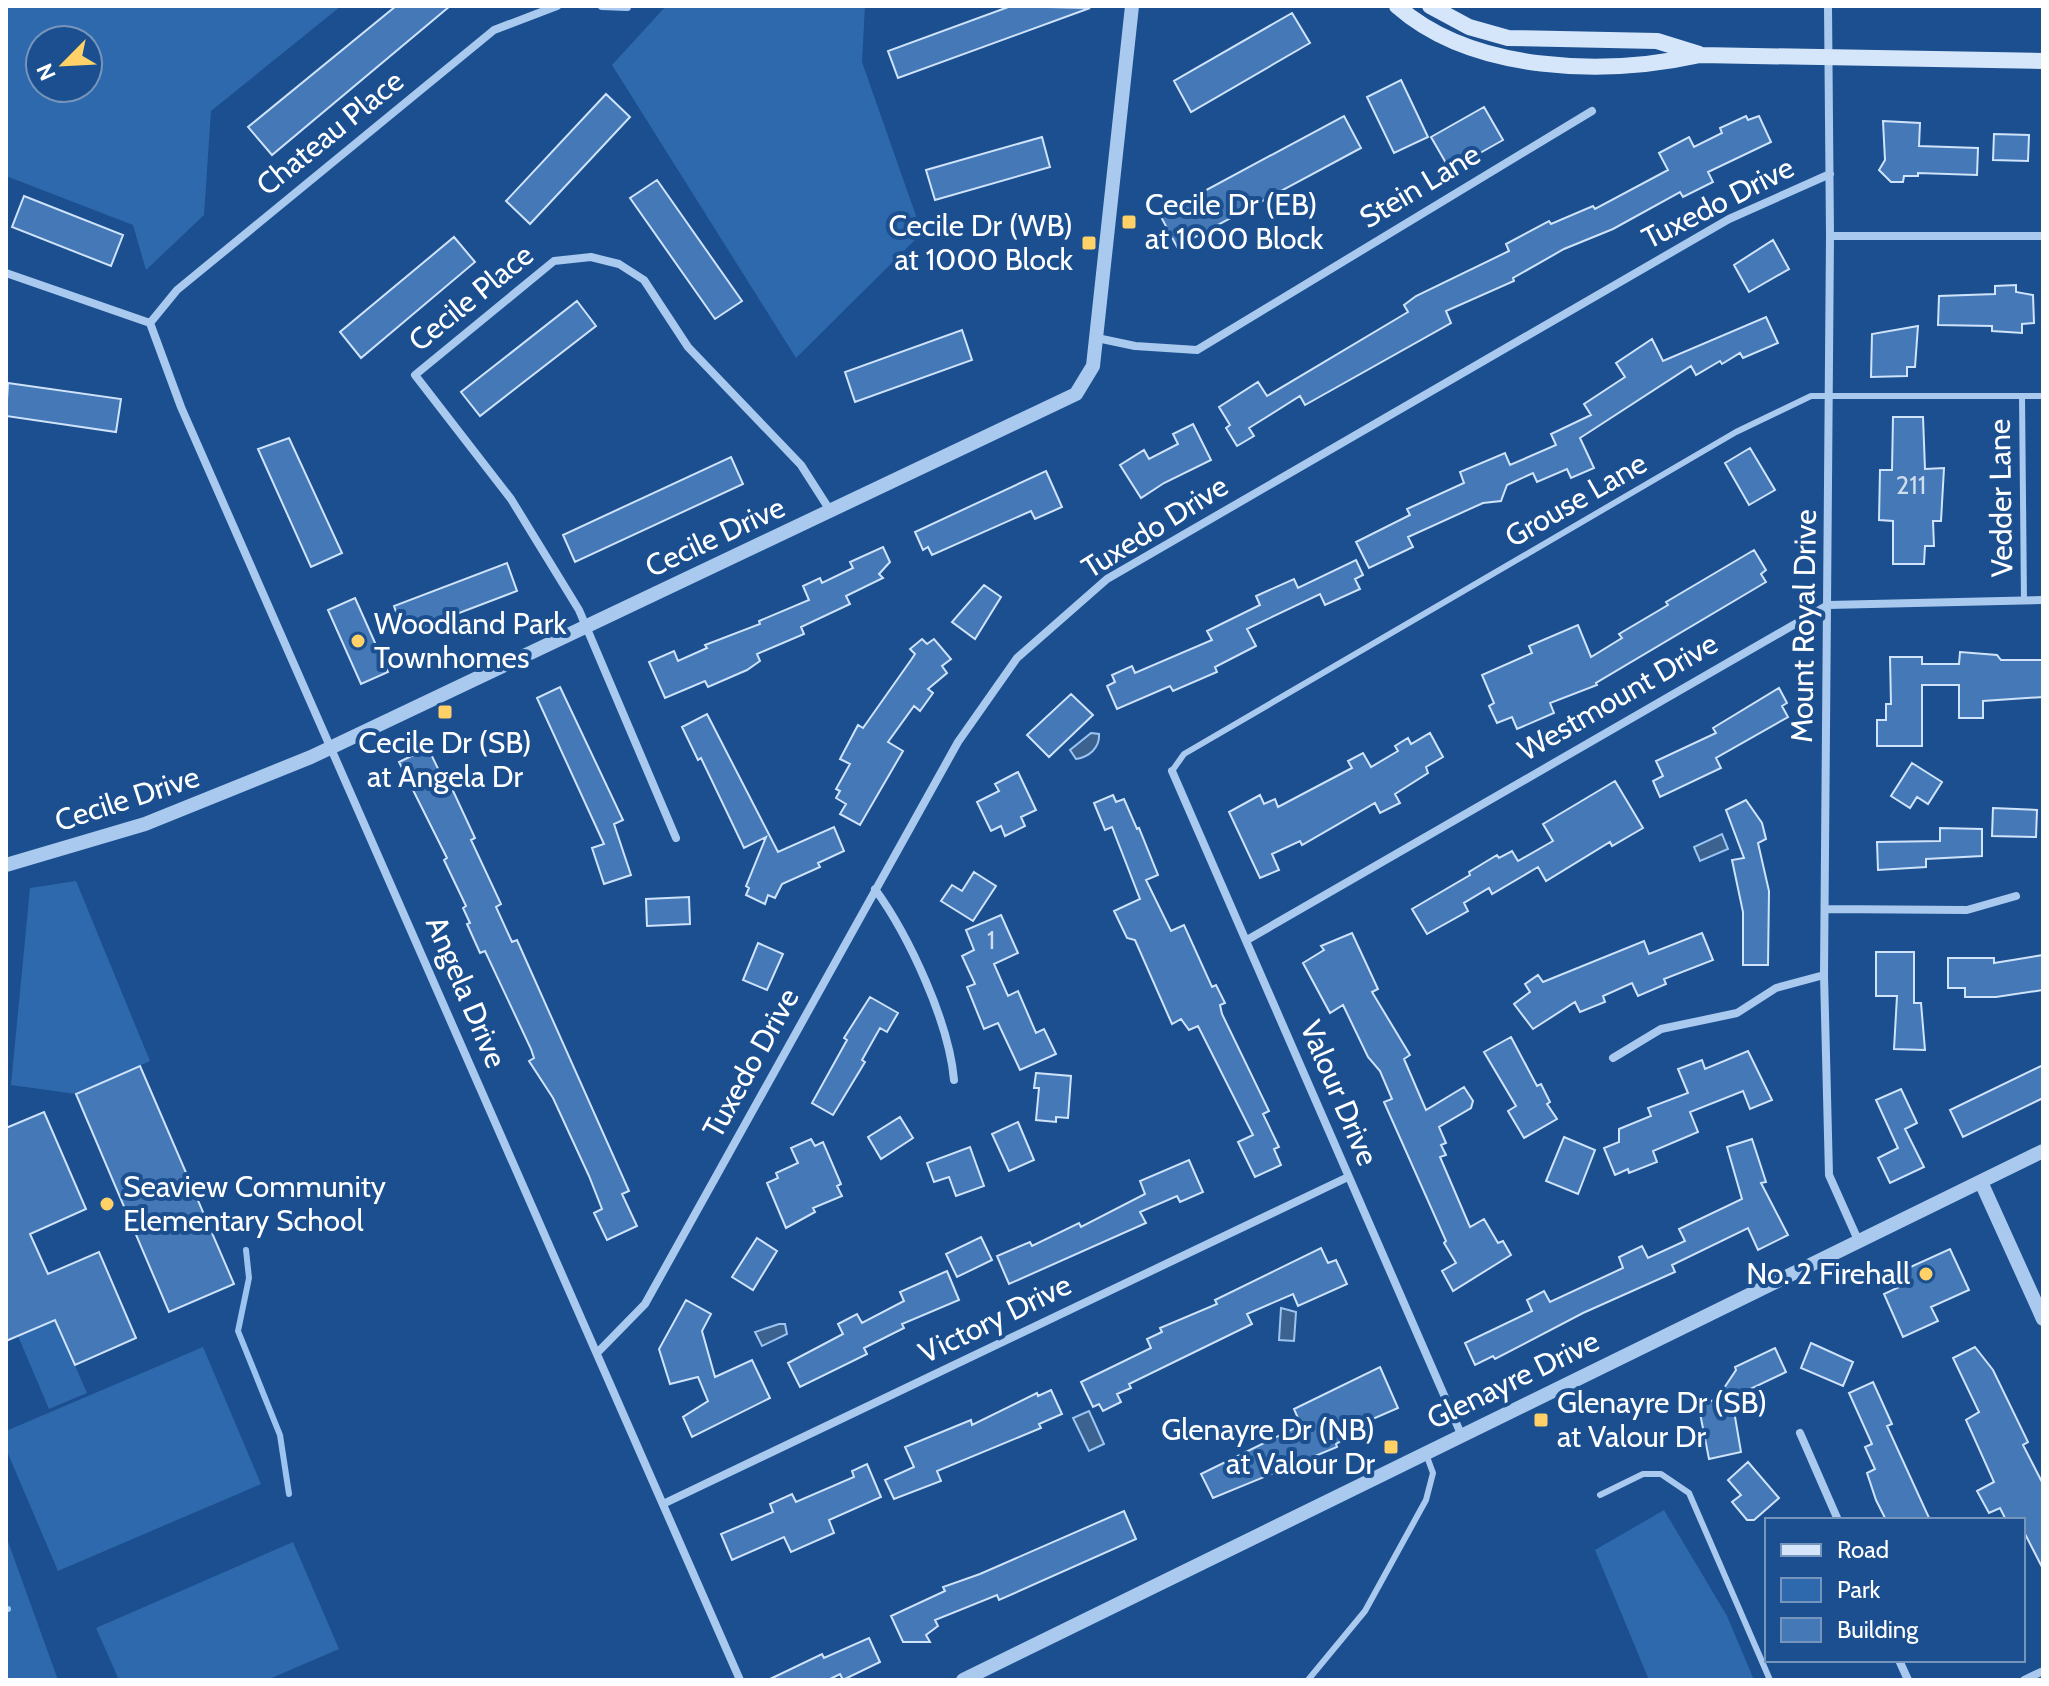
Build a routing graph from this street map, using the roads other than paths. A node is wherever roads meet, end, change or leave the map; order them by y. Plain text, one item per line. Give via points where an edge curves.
1 (557, 6) edge
2 (602, 6) edge
3 (1132, 6) edge
4 (1397, 6) edge
5 (1430, 6) edge
6 (1828, 6) edge
7 (627, 7) edge
8 (1700, 55) junction
9 (1830, 56) junction
10 (2043, 61) edge
11 (1592, 111) dead end
12 (1830, 174) junction
13 (1830, 236) junction
14 (2043, 236) edge
15 (6, 273) edge
16 (150, 323) junction
17 (1097, 338) junction
18 (1829, 395) junction
19 (2022, 396) junction
20 (2043, 396) edge
21 (831, 512) junction
22 (2024, 600) junction
23 (2043, 600) edge
24 (1828, 605) junction
25 (586, 625) junction
26 (331, 748) junction
27 (1172, 771) joint
28 (676, 838) dead end
29 (6, 865) edge
30 (875, 889) junction
31 (2016, 896) dead end
32 (1825, 909) junction
33 (1247, 940) junction
34 (1824, 975) junction
35 (1613, 1058) dead end
36 (954, 1080) dead end
37 (2043, 1151) edge
38 (1348, 1177) junction
39 (1981, 1182) junction
40 (1858, 1240) junction
41 (2043, 1319) edge
42 (598, 1352) junction
43 (1800, 1433) dead end
44 (1461, 1434) junction
45 (1425, 1452) junction
46 (1600, 1495) dead end
47 (663, 1504) junction
48 (1837, 1518) edge
49 (2043, 1671) edge
50 (740, 1680) edge
51 (963, 1680) edge
52 (1308, 1680) edge
53 (1770, 1680) edge
54 (2024, 1680) edge

1 - 16 street, Chateau Place via 494,30 177,290
2 - 7 street
3 - 17 street, Cecile Drive
4 - 8 main road via 1447,40 1505,59 1657,65
5 - 8 main road via 1508,38 1657,41
6 - 9 street, Mount Royal Drive
8 - 9 main road
9 - 10 main road
9 - 12 street, Mount Royal Drive
11 - 17 street, Stein Lane via 1197,350
12 - 13 street, Mount Royal Drive
12 - 30 street, Tuxedo Drive via 1729,219 1107,579 1017,658 958,742
13 - 14 street
13 - 18 street, Mount Royal Drive
15 - 16 street
16 - 26 street, Angela Drive via 181,407
17 - 21 street, Cecile Drive via 1090,376 1076,394
18 - 19 lane, Grouse Lane
18 - 24 street, Mount Royal Drive
18 - 27 lane, Grouse Lane via 1811,396 1736,432 1184,754
19 - 20 lane, Grouse Lane
19 - 22 lane, Vedder Lane
21 - 25 street, Cecile Drive
21 - 25 street, Cecile Place via 801,465 688,347 644,280 619,264 591,257 554,261 415,375 511,499
22 - 23 street, Westmount Drive
22 - 24 street, Westmount Drive
24 - 32 street, Mount Royal Drive
24 - 33 street, Westmount Drive
25 - 26 street, Cecile Drive
25 - 28 street, Cecile Place
26 - 29 street, Cecile Drive via 200,804
26 - 42 street, Angela Drive
27 - 33 street, Valour Drive
30 - 36 street via 895,917 951,1045
30 - 42 street, Tuxedo Drive via 645,1304
31 - 32 street via 1967,910
32 - 34 street, Mount Royal Drive
33 - 38 street, Valour Drive
34 - 35 street via 1776,988 1737,1013 1661,1029
34 - 40 street, Mount Royal Drive via 1829,1175
37 - 39 street, Glenayre Drive
38 - 44 street, Valour Drive
38 - 47 street, Victory Drive
39 - 40 street, Glenayre Drive
39 - 41 street
40 - 44 street, Glenayre Drive
42 - 47 street, Angela Drive
43 - 48 street
44 - 45 street, Glenayre Drive
45 - 51 street, Glenayre Drive
45 - 52 lane via 1433,1473 1426,1500 1365,1611
46 - 53 lane via 1643,1474 1661,1474 1689,1493
47 - 50 street, Angela Drive
49 - 54 street

